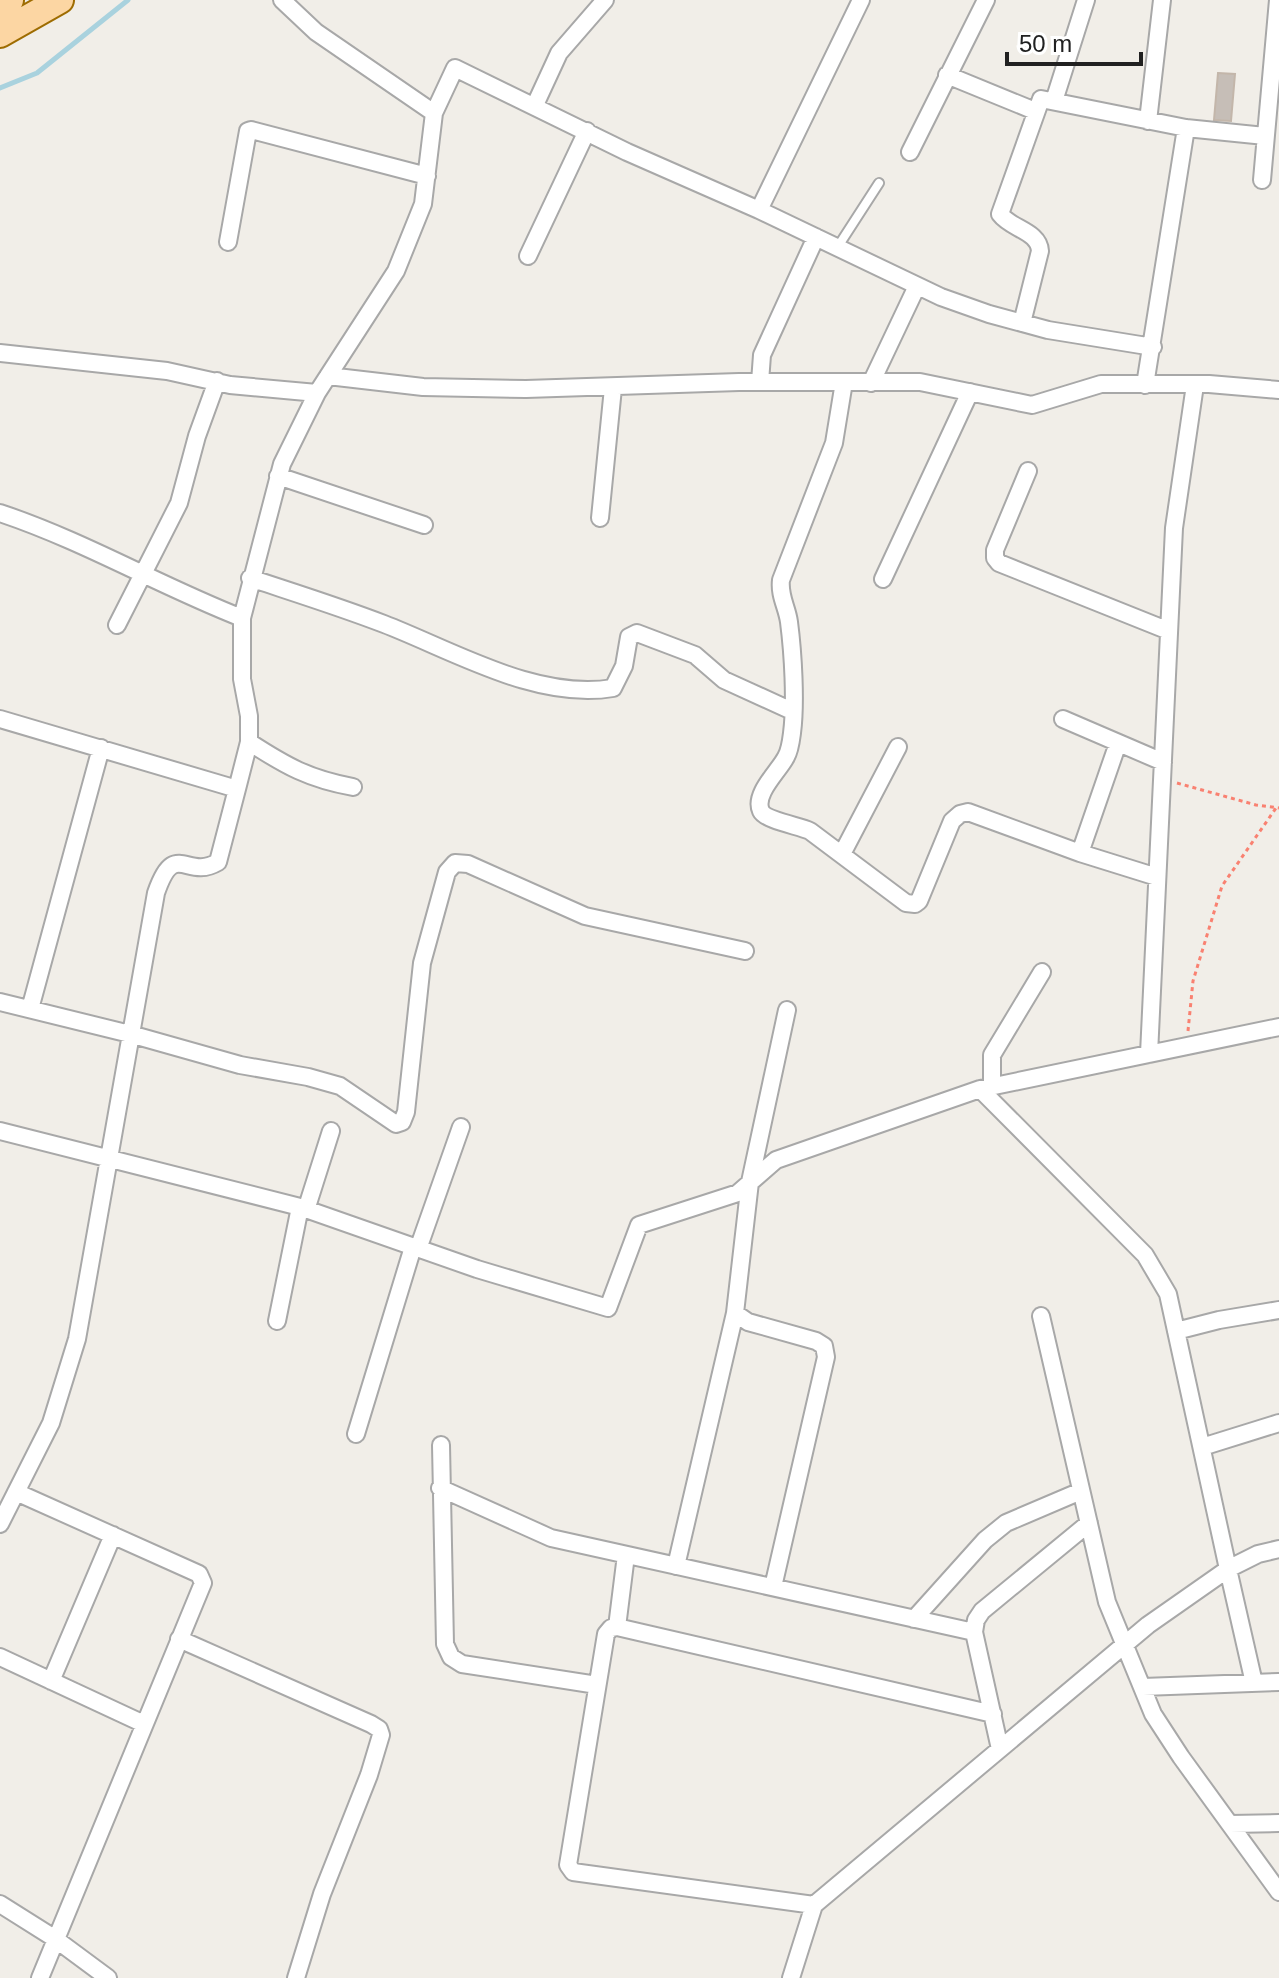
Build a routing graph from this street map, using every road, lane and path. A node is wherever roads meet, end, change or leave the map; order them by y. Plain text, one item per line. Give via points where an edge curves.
1 (10, 0) edge
2 (60, 0) edge
3 (282, 0) edge
4 (605, 0) edge
5 (861, 0) edge
6 (986, 0) edge
7 (1086, 0) edge
8 (1162, 0) edge
9 (1278, 0) edge
10 (0, 6) edge
11 (0, 34) edge
12 (947, 75) junction
13 (1054, 101) junction
14 (535, 105) junction
15 (1035, 111) junction
16 (434, 113) junction
17 (1148, 121) junction
18 (1186, 128) junction
19 (587, 131) junction
20 (1265, 136) junction
21 (910, 152) dead end
22 (427, 176) junction
23 (1262, 180) dead end
24 (879, 183) dead end
25 (759, 210) junction
26 (816, 237) junction
27 (228, 242) dead end
28 (837, 248) junction
29 (528, 256) dead end
30 (917, 286) junction
31 (1022, 323) junction
32 (1153, 347) junction
33 (0, 353) edge
34 (328, 376) junction
35 (217, 381) junction
36 (760, 382) junction
37 (844, 382) junction
38 (871, 383) junction
39 (1145, 385) junction
40 (1195, 385) junction
41 (613, 388) junction
42 (1279, 390) edge
43 (970, 392) junction
44 (317, 393) junction
45 (1028, 471) dead end
46 (278, 476) junction
47 (0, 513) edge
48 (600, 518) dead end
49 (424, 525) dead end
50 (141, 573) junction
51 (250, 578) junction
52 (883, 579) dead end
53 (242, 618) junction
54 (117, 625) dead end
55 (1169, 631) junction
56 (792, 711) junction
57 (0, 719) edge
58 (1063, 719) dead end
59 (249, 742) junction
60 (1118, 743) junction
61 (898, 747) dead end
62 (101, 748) junction
63 (1162, 770) junction
64 (353, 787) dead end
65 (237, 789) junction
66 (1278, 808) edge
67 (1080, 853) junction
68 (842, 854) junction
69 (1157, 877) junction
70 (745, 951) dead end
71 (1042, 972) dead end
72 (0, 1002) edge
73 (30, 1009) junction
74 (787, 1010) dead end
75 (1279, 1027) edge
76 (130, 1034) junction
77 (1187, 1046) junction
78 (1149, 1054) junction
79 (986, 1088) junction
80 (461, 1127) dead end
81 (0, 1131) edge
82 (331, 1131) dead end
83 (108, 1158) junction
84 (750, 1182) junction
85 (303, 1208) junction
86 (416, 1248) junction
87 (1279, 1310) edge
88 (735, 1313) junction
89 (1041, 1316) dead end
90 (277, 1321) dead end
91 (1176, 1331) junction
92 (1279, 1423) edge
93 (356, 1434) dead end
94 (441, 1445) dead end
95 (1202, 1447) junction
96 (440, 1488) junction
97 (1081, 1491) junction
98 (16, 1492) junction
99 (1089, 1523) junction
100 (0, 1524) edge
101 (113, 1535) junction
102 (1279, 1549) edge
103 (626, 1555) junction
104 (676, 1566) junction
105 (1228, 1569) junction
106 (773, 1587) junction
107 (914, 1619) junction
108 (617, 1627) junction
109 (974, 1632) junction
110 (179, 1639) junction
111 (1125, 1645) junction
112 (0, 1657) edge
113 (51, 1681) junction
114 (1279, 1682) edge
115 (1254, 1683) junction
116 (597, 1685) junction
117 (1143, 1687) junction
118 (993, 1714) junction
119 (144, 1724) junction
120 (1000, 1749) junction
121 (1279, 1823) edge
122 (1230, 1824) junction
123 (1279, 1892) edge
124 (0, 1904) edge
125 (814, 1905) junction
126 (54, 1938) junction
127 (40, 1978) edge
128 (108, 1978) edge
129 (296, 1978) edge
130 (791, 1978) edge

1 - 10 main road
2 - 11 main road
3 - 16 street via 316,32
4 - 14 street via 559,53
5 - 25 street
6 - 12 street
7 - 13 street
8 - 17 street
9 - 20 street
12 - 15 street
12 - 21 street
13 - 15 street via 1041,99
13 - 17 street
14 - 16 street via 455,68
14 - 19 street
15 - 31 street via 1000,214 1040,243
16 - 22 street
17 - 18 street
18 - 20 street
18 - 32 street
19 - 25 street
19 - 29 street
20 - 23 street
22 - 27 street via 251,130
22 - 34 street via 423,204 396,271
24 - 28 lane
25 - 26 street
26 - 28 street
26 - 36 street via 762,355
28 - 30 street
30 - 31 street
30 - 38 street
31 - 32 street
32 - 39 street
33 - 35 street
34 - 41 street via 423,387
34 - 44 street
35 - 44 street
35 - 50 street via 179,503
36 - 37 street
36 - 41 street
37 - 38 street
37 - 56 street via 834,443 780,590 788,614
38 - 43 street via 920,382
39 - 40 street
39 - 43 street via 1101,384 1032,405
40 - 42 street
40 - 55 street via 1174,528
41 - 48 street
43 - 52 street
44 - 46 street
45 - 55 street via 995,550 999,563
46 - 49 street
46 - 51 street
47 - 50 street
50 - 53 street
50 - 54 street
51 - 53 street
51 - 56 street via 540,685 613,688 629,637 637,633 695,655 724,680
53 - 59 street
55 - 63 street
56 - 68 street via 787,754 760,798 760,809 773,820 810,831
57 - 62 street
58 - 60 street
59 - 64 street via 322,781
59 - 65 street
60 - 63 street
60 - 67 street
61 - 68 street
62 - 65 street
62 - 73 street
63 - 66 path
63 - 69 street
65 - 76 street via 218,862 164,870
66 - 77 path via 1222,886 1193,981
67 - 68 street via 968,812 960,814 952,821 915,904 906,903
67 - 69 street
69 - 78 street
70 - 76 street via 585,916 455,863 447,872 424,953 402,1122 391,1122 340,1086
71 - 79 street via 992,1055
72 - 73 street
73 - 76 street
74 - 84 street
75 - 77 street
76 - 83 street
77 - 78 street
78 - 79 street
79 - 84 street via 776,1160
79 - 91 street via 1145,1255 1168,1294
80 - 86 street
81 - 83 street
82 - 85 street
83 - 85 street
83 - 98 street via 77,1339 51,1423
84 - 86 street via 738,1193 639,1225 608,1308
84 - 88 street
85 - 86 street
85 - 90 street
86 - 93 street
87 - 91 street
88 - 104 street
88 - 106 street via 748,1322 816,1341 824,1346 826,1357
89 - 97 street
91 - 95 street
92 - 95 street
94 - 96 street
95 - 105 street
96 - 103 street via 551,1538
96 - 116 street via 445,1644 451,1657 462,1664
97 - 99 street
97 - 107 street via 1006,1523
98 - 100 street
98 - 101 street
99 - 109 street via 982,1611
99 - 111 street via 1107,1602
101 - 110 street via 199,1574 203,1583
101 - 113 street
102 - 105 street
103 - 104 street
103 - 108 street
104 - 106 street
105 - 111 street
105 - 115 street
106 - 107 street
107 - 109 street
108 - 116 street via 606,1634
108 - 118 street
109 - 118 street
110 - 119 street
110 - 129 street via 379,1729 369,1775
111 - 117 street
111 - 120 street
112 - 113 street
113 - 119 street
114 - 115 street
115 - 117 street
116 - 125 street via 568,1865 573,1872
117 - 122 street via 1153,1714
118 - 120 street
119 - 126 street
120 - 125 street
121 - 122 street
122 - 123 street
124 - 126 street
125 - 130 street
126 - 127 street
126 - 128 street

